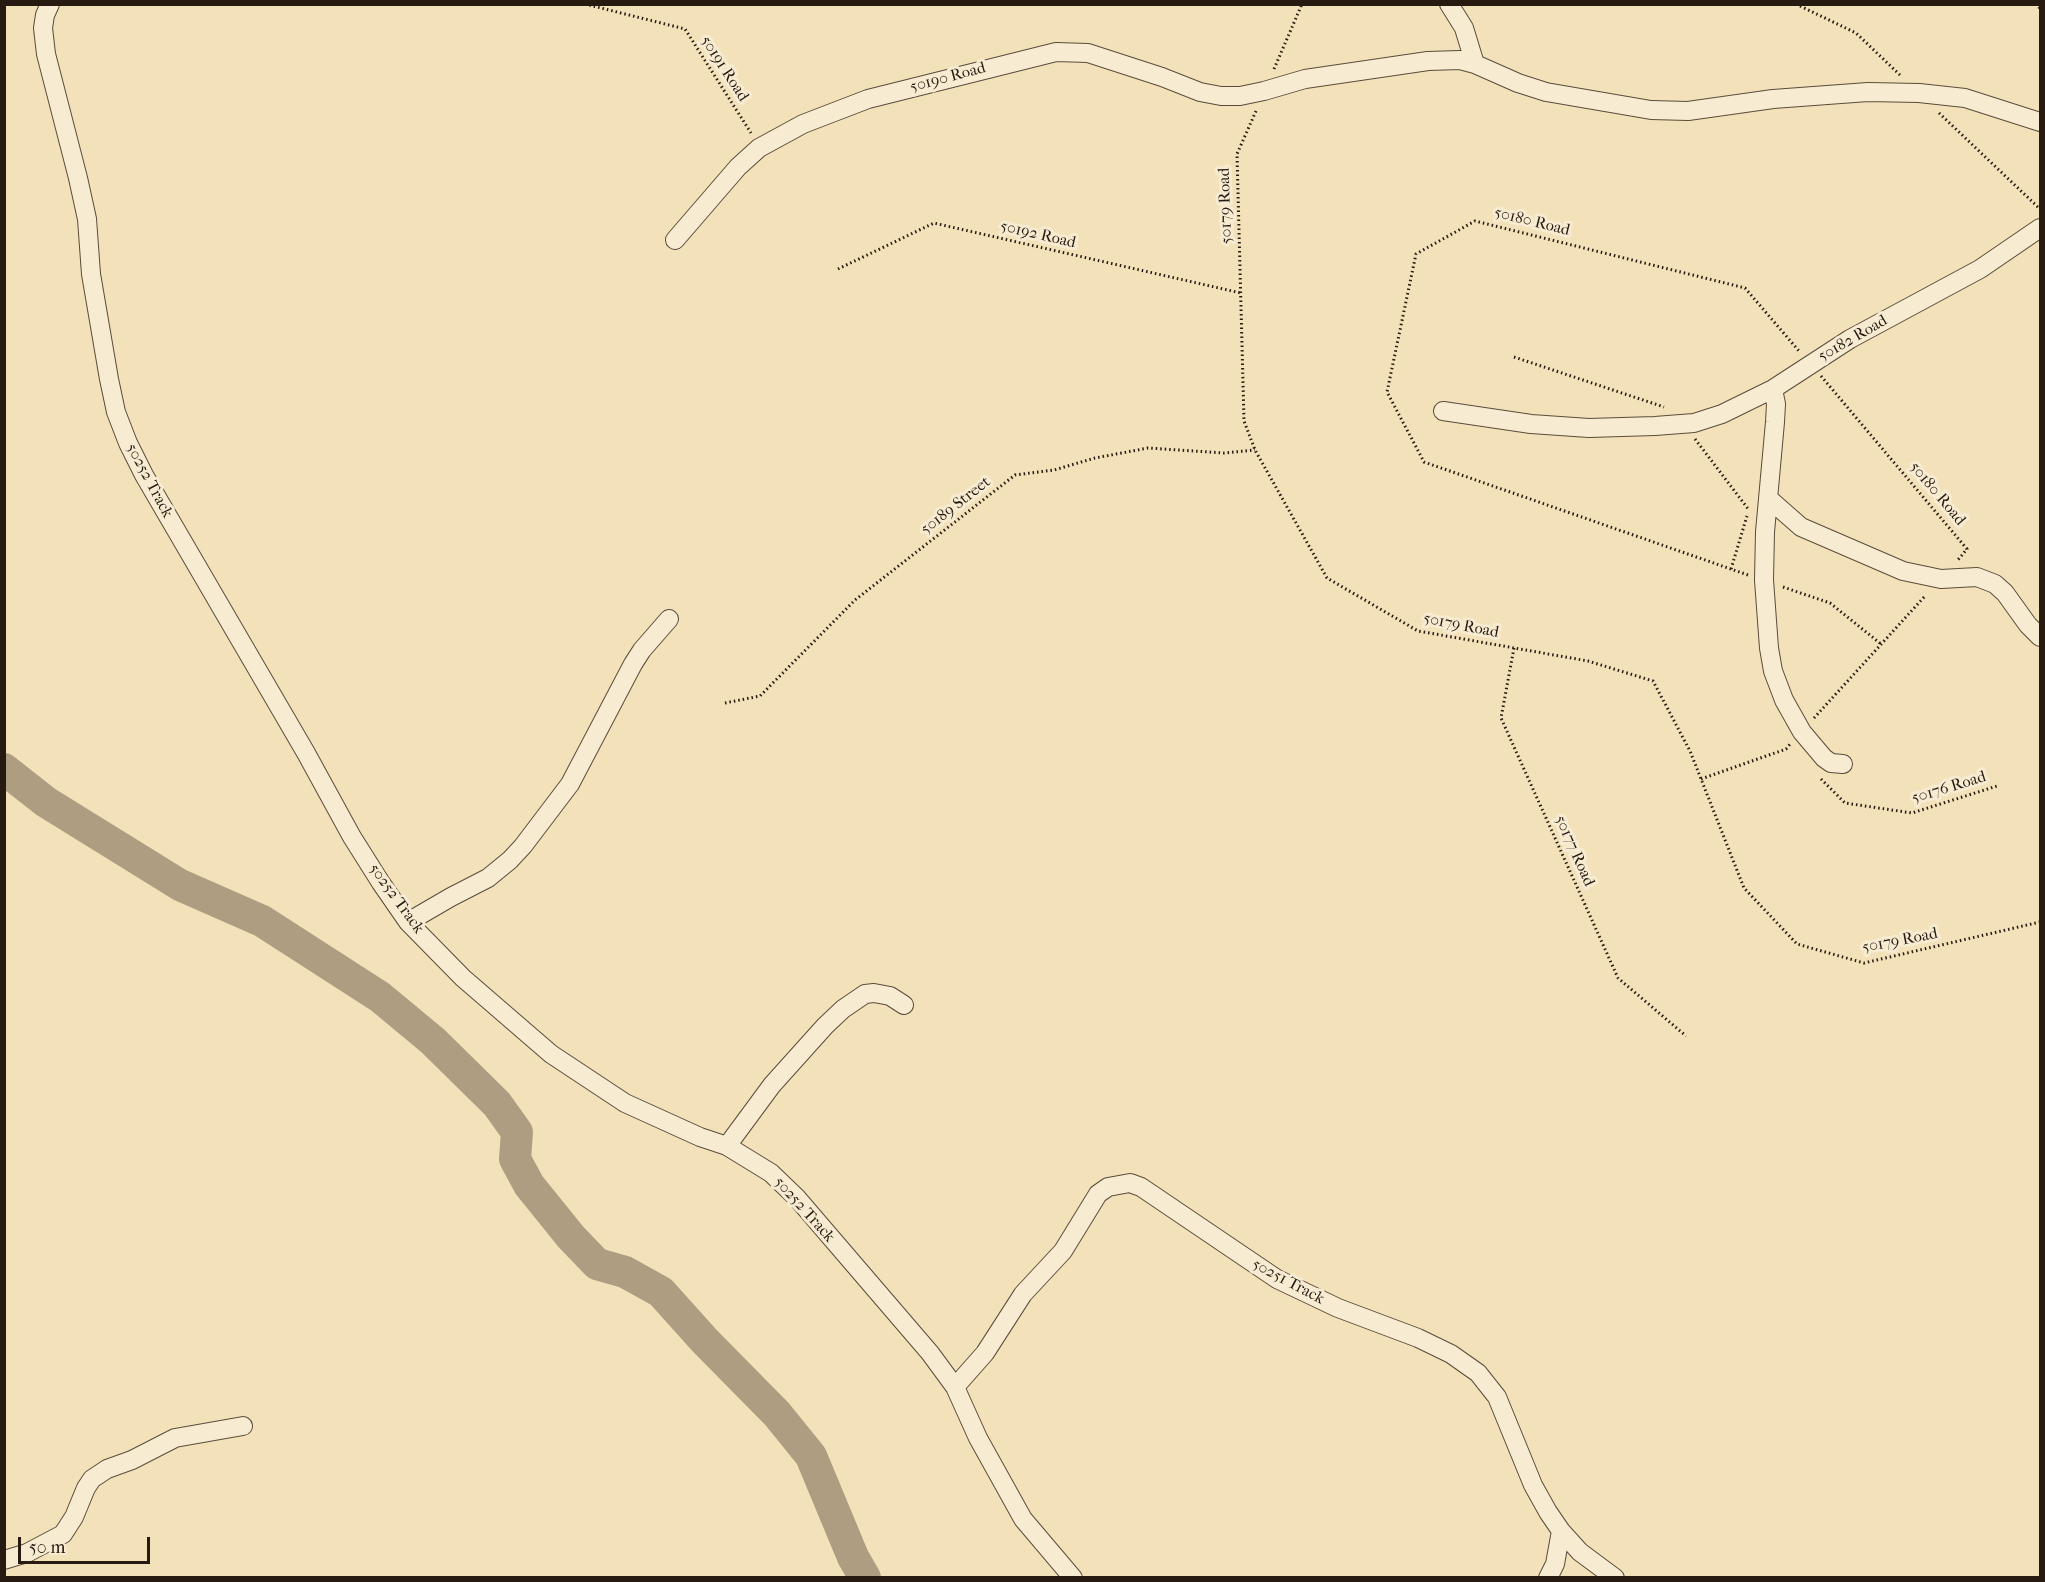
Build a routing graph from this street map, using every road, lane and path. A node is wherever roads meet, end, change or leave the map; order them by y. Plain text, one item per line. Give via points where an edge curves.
1 (50, 4) edge
2 (585, 4) edge
3 (1302, 4) edge
4 (1449, 4) edge
5 (2035, 4) edge
6 (2040, 8) edge
7 (1475, 64) junction
8 (1264, 92) junction
9 (2040, 122) edge
10 (759, 148) junction
11 (2040, 228) edge
12 (675, 240) dead end
13 (838, 269) dead end
14 (1241, 293) junction
15 (1810, 363) junction
16 (1773, 389) junction
17 (1443, 411) dead end
18 (1255, 450) junction
19 (1768, 498) junction
20 (1941, 579) junction
21 (1764, 580) junction
22 (669, 619) dead end
23 (2040, 637) edge
24 (1881, 644) junction
25 (1514, 648) junction
26 (725, 703) dead end
27 (1802, 732) junction
28 (1843, 764) dead end
29 (1701, 778) junction
30 (1821, 778) dead end
31 (1997, 786) dead end
32 (2040, 921) edge
33 (408, 922) junction
34 (904, 1005) dead end
35 (1686, 1036) dead end
36 (727, 1146) junction
37 (955, 1388) junction
38 (243, 1426) dead end
39 (1561, 1531) junction
40 (4, 1560) edge
41 (1072, 1578) edge
42 (1548, 1578) edge
43 (1615, 1578) edge

1 - 33 street, 50252 Track via 43,28 46,54 87,219 91,274 109,379 128,443 352,837
2 - 10 path, 50191 Road via 685,29
3 - 8 path, 50179 Road
4 - 7 street via 1464,28
5 - 6 path
7 - 8 street, 50190 Road via 1460,60 1428,61 1305,79
7 - 9 street, 50190 Road via 1546,92 1651,110 1688,111 1773,99 1868,92 1927,93 1965,98
8 - 10 street, 50190 Road via 1221,96 1200,92 1088,53 1056,52 868,99 803,124
8 - 14 path, 50179 Road via 1237,154
10 - 12 street, 50190 Road
11 - 15 street, 50182 Road via 1980,269
13 - 14 path, 50192 Road via 934,223
14 - 18 path, 50179 Road via 1244,421
15 - 16 street, 50182 Road
15 - 20 path, 50180 Road via 1967,549
15 - 21 path, 50180 Road via 1745,288 1475,220 1416,254 1387,392 1424,462
16 - 17 street, 50182 Road via 1722,414 1683,424 1589,428
16 - 19 street via 1776,404
18 - 25 path, 50179 Road via 1327,578 1418,631
18 - 26 path, 50189 Street via 1224,453 1148,448 1015,475 855,600 760,696
19 - 20 street via 1801,527 1903,571
19 - 21 street
20 - 23 street via 1977,577 1995,584
20 - 24 path, 50180 Road
21 - 24 path, 50180 Road via 1830,603
21 - 27 street via 1773,671
22 - 33 street via 633,664 570,784 523,846 488,878
24 - 27 path, 50180 Road
25 - 29 path, 50179 Road via 1588,661 1653,681
25 - 35 path, 50177 Road via 1501,718 1618,978
27 - 28 street via 1824,759
27 - 29 path, 50180 Road via 1786,748
29 - 32 path, 50179 Road via 1744,888 1797,944 1864,963
30 - 31 path, 50176 Road via 1845,803 1912,813
33 - 36 street, 50252 Track via 500,1011 590,1082 625,1103
34 - 36 street via 891,996 873,993 843,1009 772,1085
36 - 37 street, 50252 Track via 771,1173 797,1198 930,1353
37 - 39 street, 50251 Track via 1023,1294 1063,1251 1098,1194 1107,1187 1130,1183 1141,1186 1277,1279 1338,1308 1418,1338 1478,1373 1497,1397 1533,1485
37 - 41 street, 50252 Track via 982,1447 1023,1519
38 - 40 street via 175,1438 107,1469 86,1488 63,1534
39 - 42 street via 1555,1564
39 - 43 street, 50251 Track

